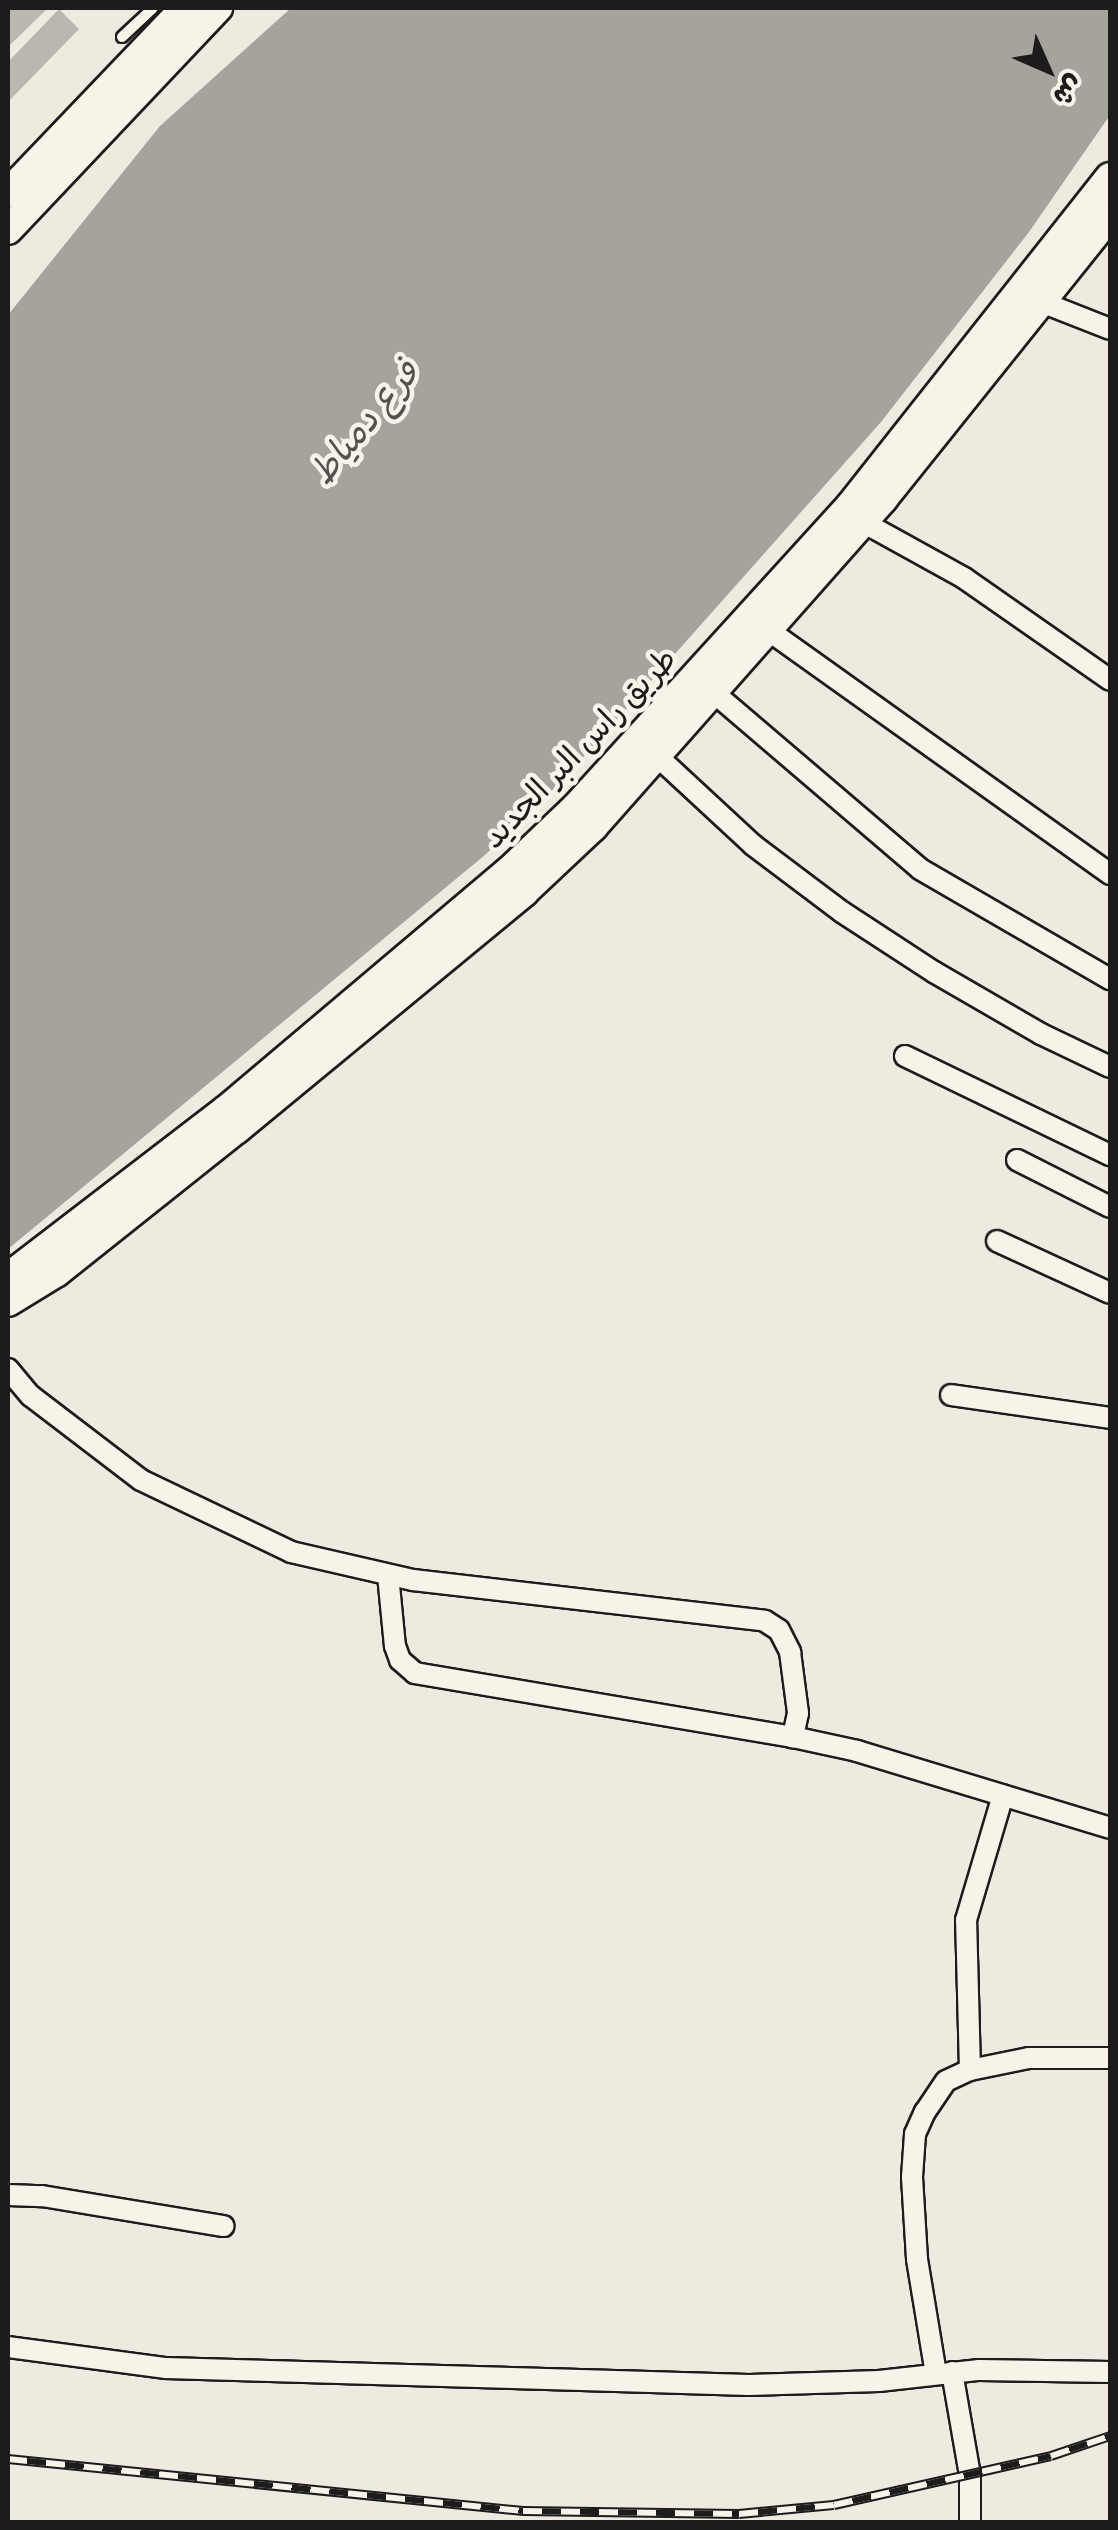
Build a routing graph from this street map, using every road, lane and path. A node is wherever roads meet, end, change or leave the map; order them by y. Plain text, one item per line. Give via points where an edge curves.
1 (153, 8) edge
2 (185, 8) edge
3 (218, 8) edge
4 (122, 37) dead end
5 (1110, 177) edge
6 (8, 193) edge
7 (1110, 216) edge
8 (8, 230) edge
9 (1039, 302) junction
10 (1110, 329) edge
11 (864, 522) junction
12 (768, 630) junction
13 (1110, 680) edge
14 (713, 692) junction
15 (657, 756) junction
16 (1110, 874) edge
17 (1110, 979) edge
18 (904, 1056) dead end
19 (1110, 1067) edge
20 (232, 1120) junction
21 (1110, 1155) edge
22 (1017, 1160) dead end
23 (1110, 1207) edge
24 (998, 1241) dead end
25 (8, 1278) edge
26 (1110, 1294) edge
27 (8, 1302) edge
28 (8, 1369) edge
29 (951, 1395) dead end
30 (1110, 1418) edge
31 (388, 1575) junction
32 (793, 1737) junction
33 (1003, 1795) junction
34 (1110, 1828) edge
35 (1110, 2058) edge
36 (970, 2070) junction
37 (8, 2195) edge
38 (224, 2226) dead end
39 (8, 2347) edge
40 (1110, 2372) edge
41 (944, 2373) junction
42 (970, 2522) edge

1 - 4 lane
2 - 6 main road
3 - 8 main road
5 - 20 main road, طريق راس البر الجديد via 859,494 610,773
7 - 9 main road, طريق راس البر الجديد
9 - 10 street
9 - 11 main road, طريق راس البر الجديد
11 - 12 main road, طريق راس البر الجديد
11 - 13 street via 964,578
12 - 14 main road, طريق راس البر الجديد
12 - 16 street
14 - 15 main road, طريق راس البر الجديد
14 - 17 street via 920,868
15 - 19 street via 753,845 842,912 1041,1034
15 - 20 main road, طريق راس البر الجديد via 524,892
18 - 21 street
20 - 25 main road, طريق راس البر الجديد
20 - 27 main road, طريق راس البر الجديد via 57,1272
22 - 23 street
24 - 26 street
28 - 31 street via 32,1396 141,1480 291,1552
29 - 30 street
31 - 32 street via 395,1646 415,1673
31 - 32 street via 765,1622 779,1630 790,1652 798,1713
32 - 33 street
33 - 34 street
33 - 36 street via 966,1920
35 - 36 street via 1029,2058
36 - 41 street via 946,2080 915,2134 917,2260
37 - 38 street
39 - 41 street via 166,2368 691,2384 816,2386
40 - 41 street
41 - 42 street via 970,2475

